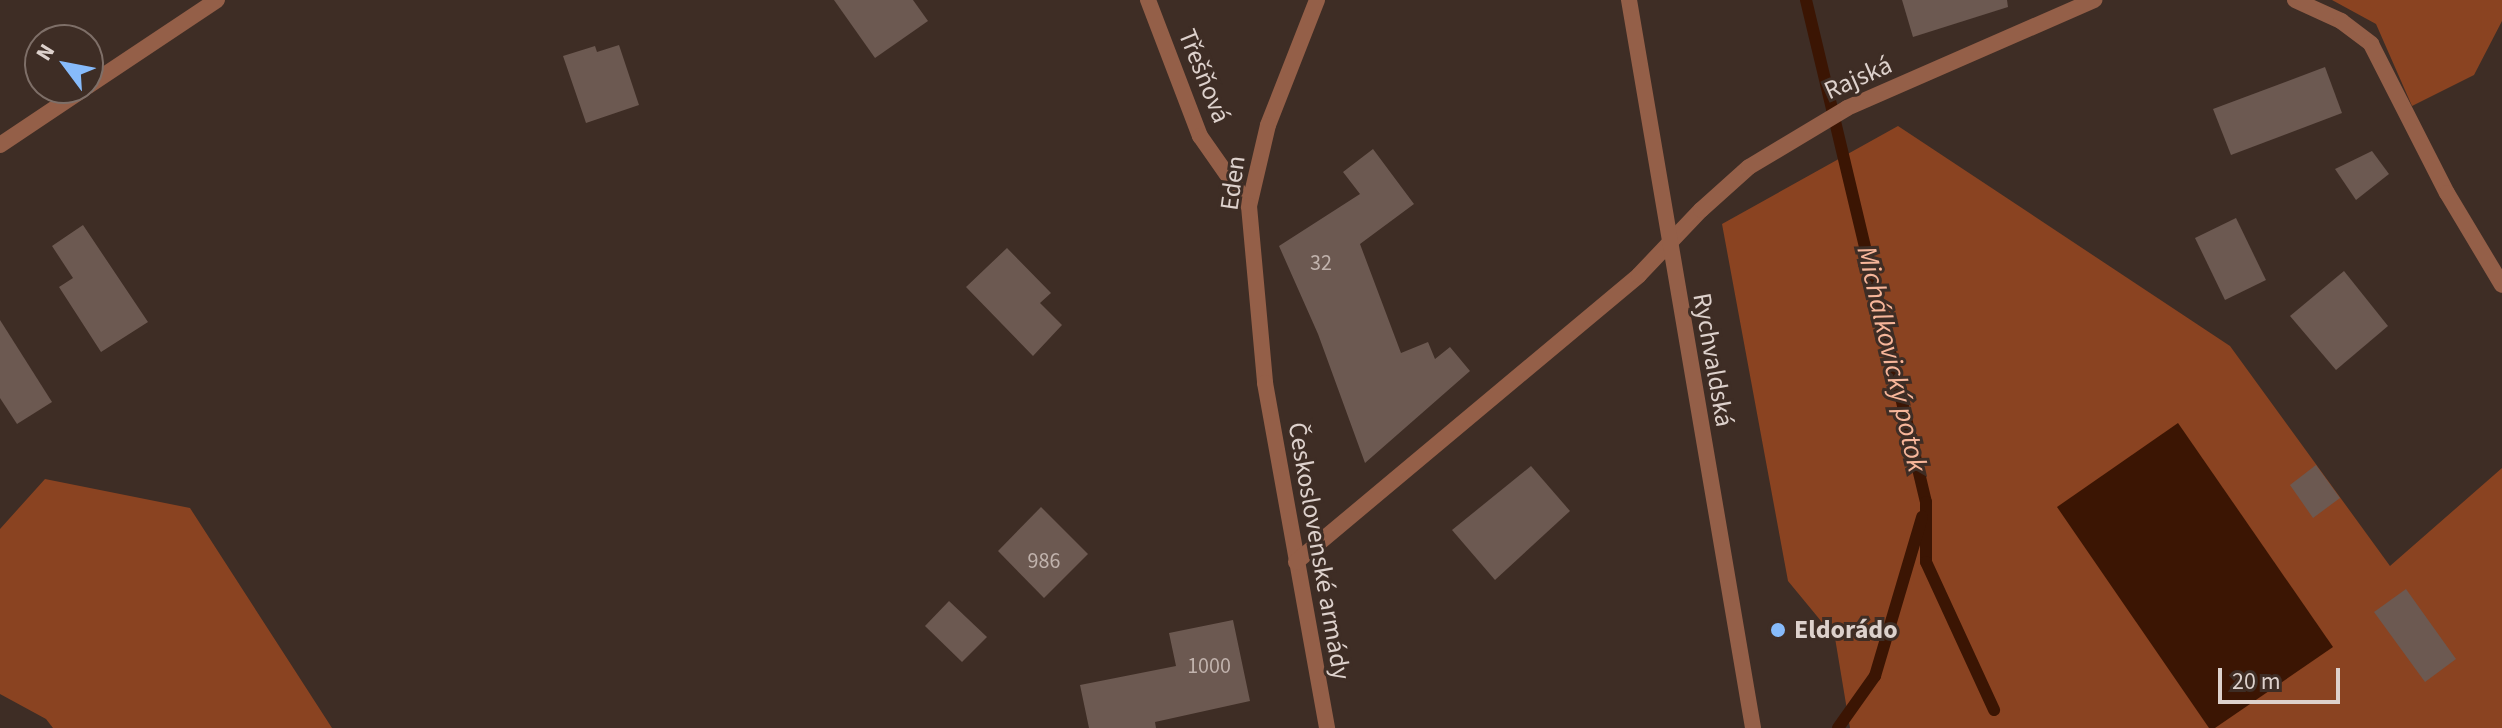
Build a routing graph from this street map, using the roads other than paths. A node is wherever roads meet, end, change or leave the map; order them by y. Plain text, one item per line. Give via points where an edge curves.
1 (217, 0) edge
2 (1148, 0) edge
3 (1317, 0) edge
4 (1629, 0) edge
5 (2094, 0) edge
6 (2295, 0) edge
7 (104, 76) edge
8 (62, 104) edge
9 (0, 145) edge
10 (1249, 206) junction
11 (1669, 243) junction
12 (2502, 285) edge
13 (1265, 383) joint
14 (1296, 562) junction
15 (1327, 728) edge
16 (1753, 728) edge

1 - 7 street
2 - 10 street, Třešňová via 1200,136
3 - 10 street, Eden via 1268,125
4 - 11 street, Rychvaldská
5 - 11 street, Rajská via 1818,122 1749,167
6 - 12 street via 2341,21 2371,44 2447,193
8 - 9 street
10 - 13 street, Eden
11 - 14 street, Rajská via 1639,275
11 - 16 street, Rychvaldská
13 - 14 street, Československé armády
14 - 15 street, Československé armády

